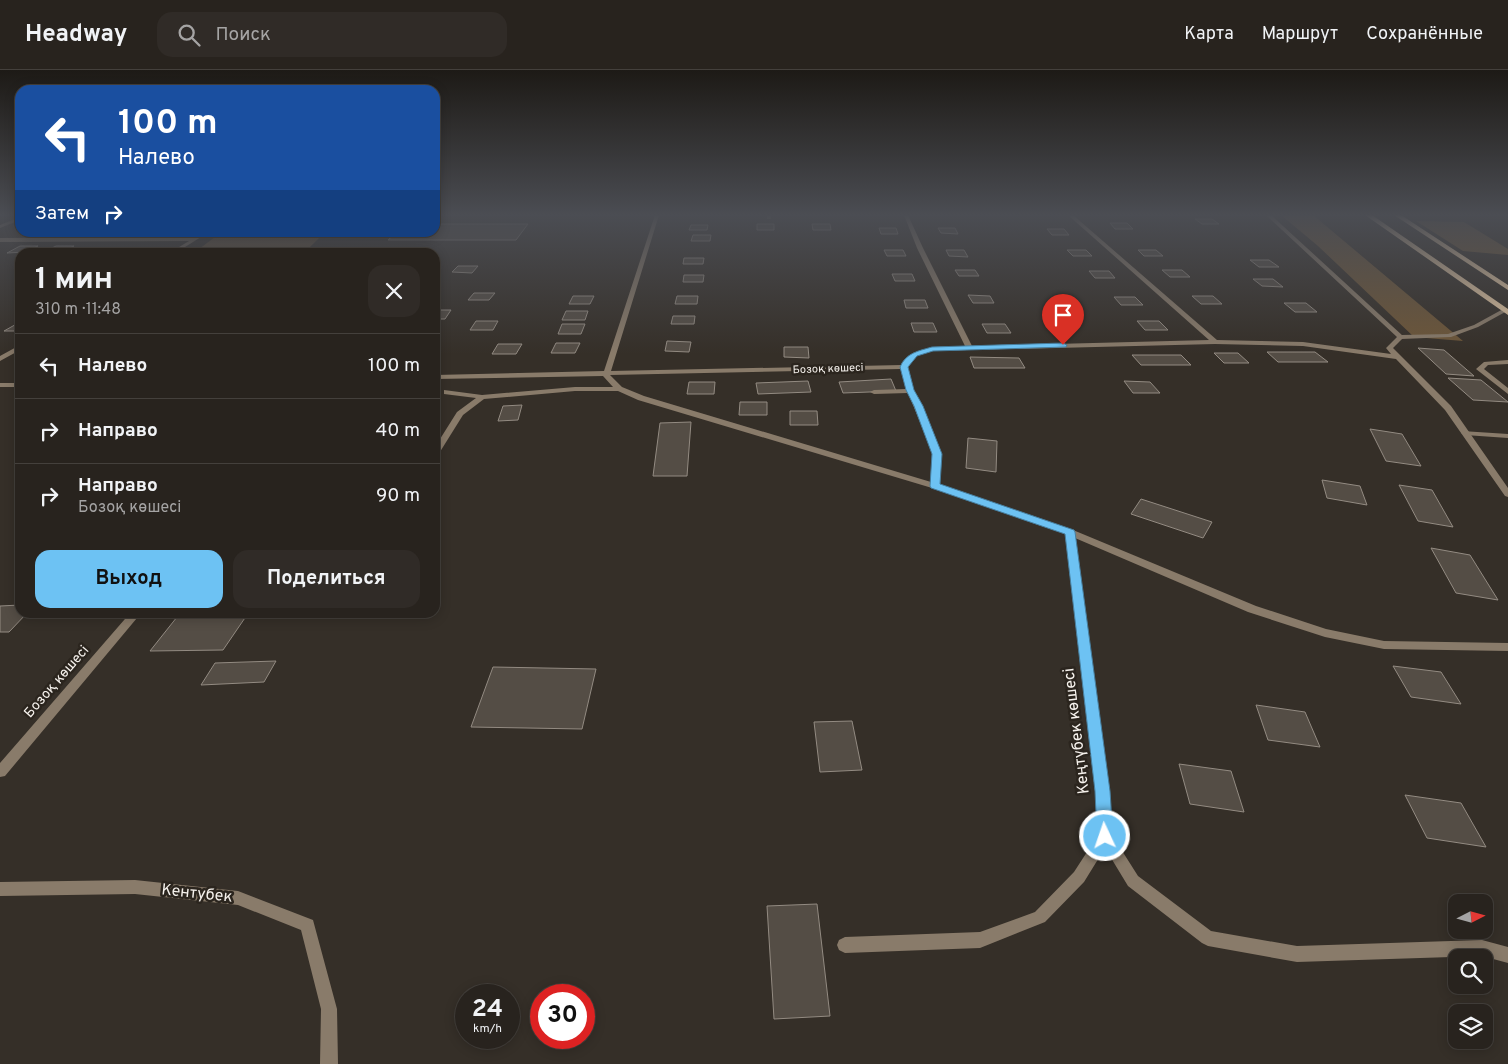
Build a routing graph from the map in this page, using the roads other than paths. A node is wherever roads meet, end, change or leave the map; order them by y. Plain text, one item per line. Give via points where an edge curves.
1 (642, 261) edge
2 (927, 261) edge
3 (1123, 261) edge
4 (1319, 261) edge
5 (1435, 261) edge
6 (1468, 261) edge
7 (1508, 288) edge
8 (1506, 311) edge
9 (1401, 337) junction
10 (1215, 342) junction
11 (969, 347) junction
12 (15, 350) edge
13 (1396, 357) junction
14 (0, 360) edge
15 (1508, 362) edge
16 (904, 367) junction
17 (606, 375) junction
18 (440, 377) edge
19 (0, 385) edge
20 (15, 385) edge
21 (619, 389) junction
22 (910, 390) junction
23 (447, 392) dead end
24 (874, 392) dead end
25 (1508, 392) edge
26 (482, 397) junction
27 (1465, 434) junction
28 (1508, 436) edge
29 (440, 445) edge
30 (935, 486) junction
31 (1508, 494) edge
32 (1070, 532) junction
33 (132, 618) edge
34 (1508, 647) edge
35 (0, 772) edge
36 (1105, 836) junction
37 (0, 889) edge
38 (845, 945) dead end
39 (1508, 954) edge
40 (329, 1064) edge

1 - 17 street
2 - 11 street
3 - 10 street
4 - 9 street
5 - 8 main road
6 - 7 main road
8 - 9 street via 1448,336
9 - 13 street via 1389,348
10 - 11 street
10 - 13 street via 1303,344
11 - 16 street via 932,349 915,354
12 - 14 street
13 - 27 street via 1448,408
15 - 25 street via 1486,363 1480,369
16 - 17 street, Бозоқ көшесі
16 - 22 street
17 - 18 street, Бозоқ көшесі
17 - 21 street
19 - 20 street
21 - 26 street via 575,389
21 - 30 street
22 - 24 street
22 - 30 street via 937,454
23 - 26 street
26 - 29 street via 460,414
27 - 28 street
27 - 31 street
30 - 32 street
32 - 34 street via 1252,609 1325,634 1384,645
32 - 36 street, Кеңтүбек көшесі
33 - 35 street, Бозоқ көшесі
36 - 38 street via 1079,877 1040,917 980,940
36 - 39 street, Кеңтүбек көшесі via 1133,882 1208,938 1297,954 1482,948
37 - 40 street, Кентубек via 135,887 238,898 308,925 329,1009

